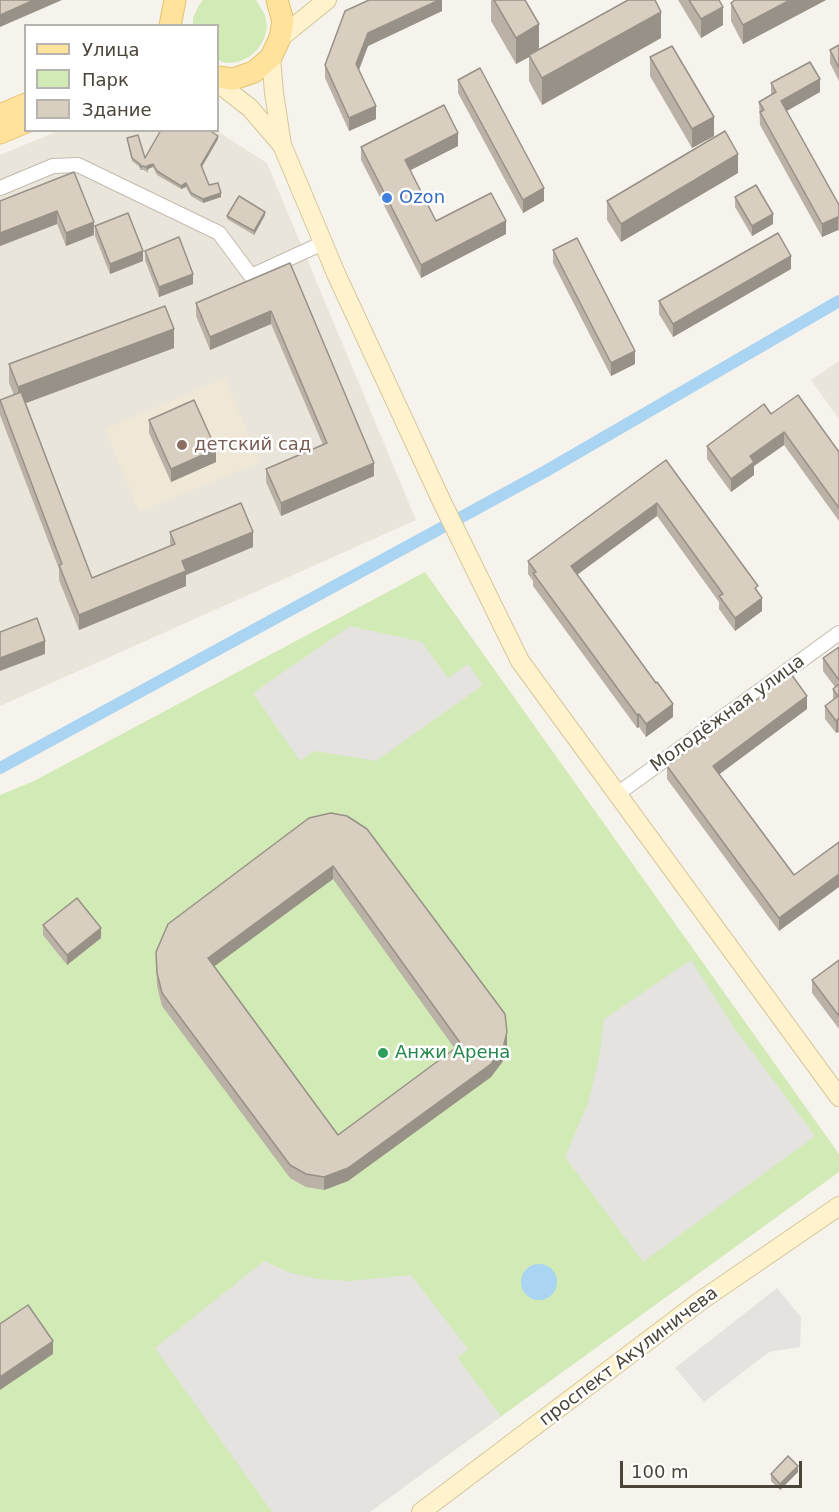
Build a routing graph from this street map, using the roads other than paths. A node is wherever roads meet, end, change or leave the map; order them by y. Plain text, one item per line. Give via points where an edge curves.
1 (278, 0) edge
2 (327, 0) edge
3 (174, 1) edge
4 (170, 24) edge
5 (276, 47) junction
6 (219, 77) edge
7 (219, 84) edge
8 (24, 105) edge
9 (0, 115) edge
10 (24, 123) edge
11 (0, 133) edge
12 (282, 145) junction
13 (0, 188) edge
14 (323, 243) junction
15 (839, 633) edge
16 (616, 795) junction
17 (839, 1097) edge
18 (839, 1206) edge
19 (421, 1512) edge

1 - 5 main road via 283,21
2 - 5 street
3 - 4 main road
5 - 6 main road via 254,72 232,79
5 - 12 street via 274,93
7 - 12 street via 250,108
8 - 9 main road
10 - 11 main road
12 - 14 street
13 - 14 street via 54,166 78,165 219,233 251,276
14 - 16 street via 520,661
15 - 16 street, Молодёжная улица
16 - 17 street
18 - 19 street, проспект Акулиничева via 699,1302

